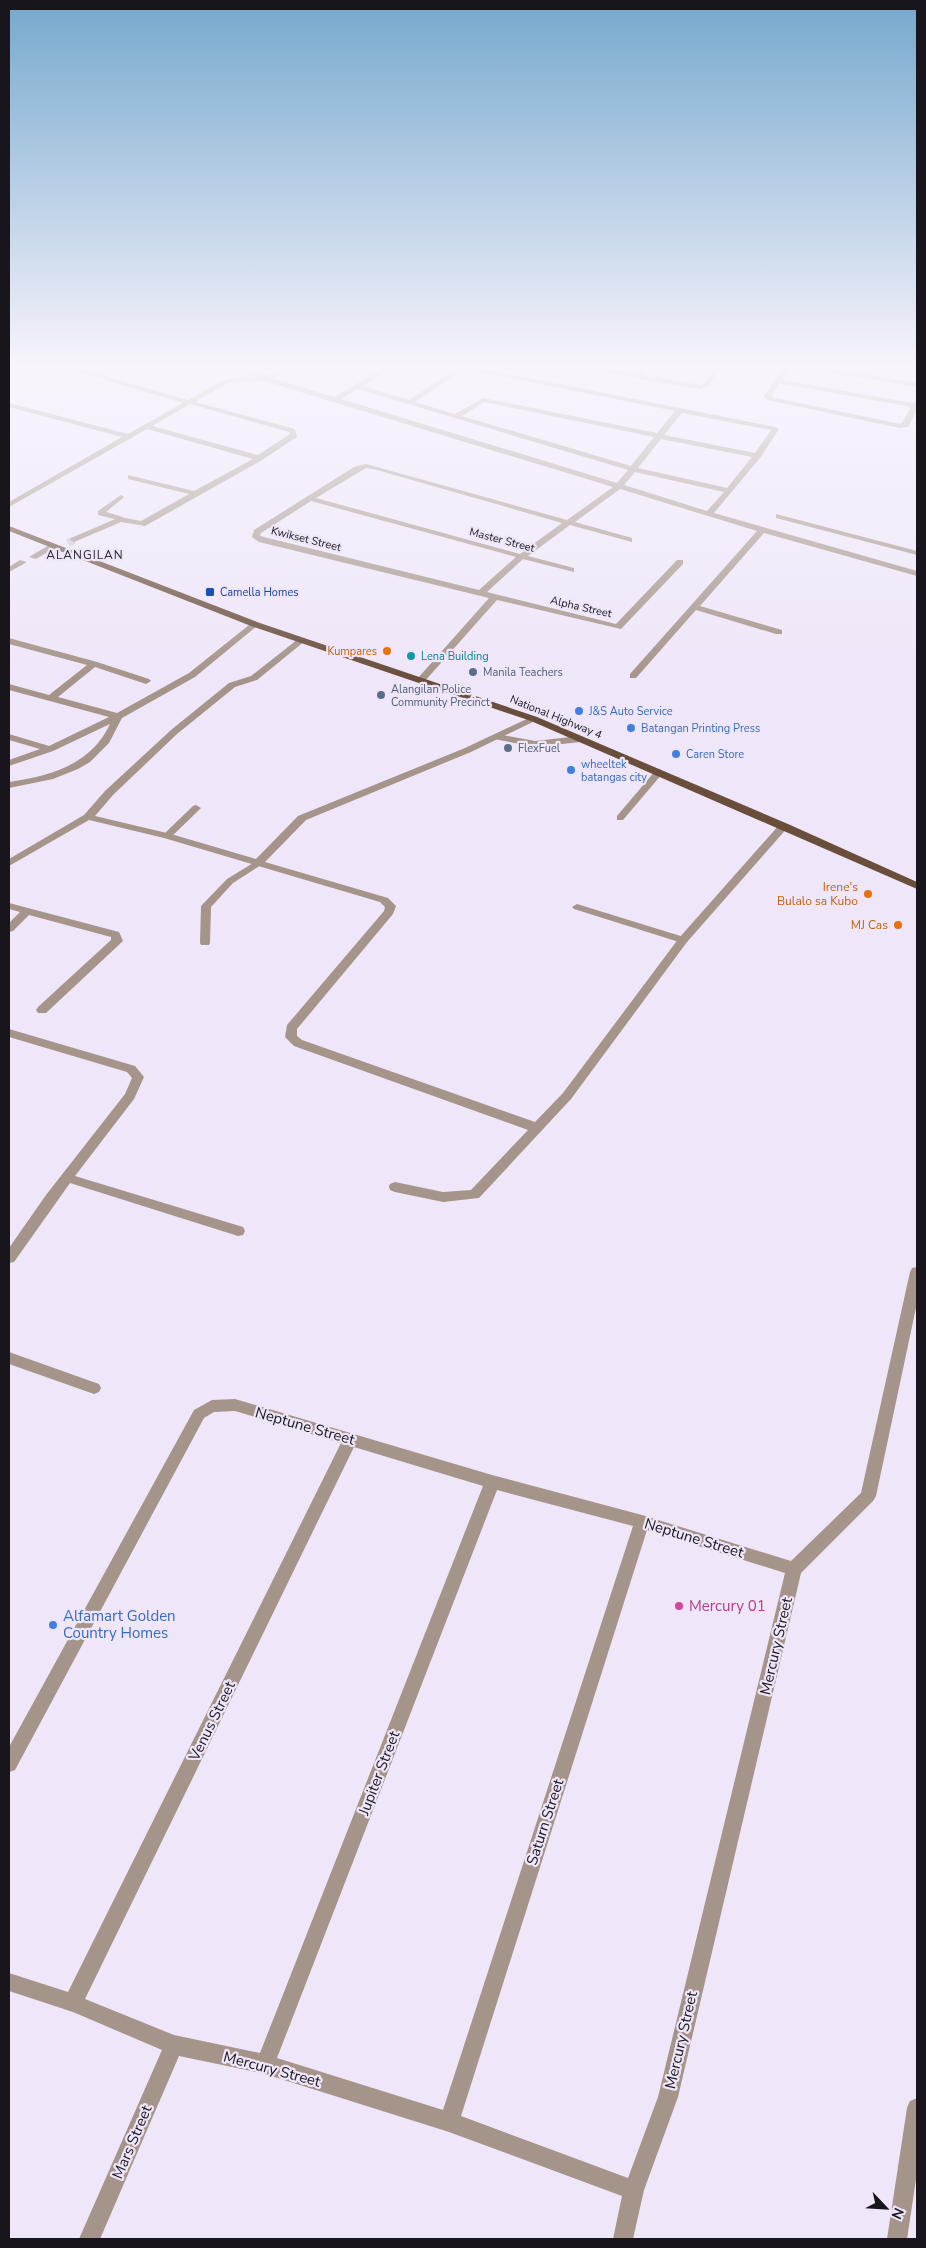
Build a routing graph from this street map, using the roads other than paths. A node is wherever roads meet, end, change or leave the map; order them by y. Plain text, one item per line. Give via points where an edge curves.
1 (73, 469) edge
2 (240, 469) edge
3 (357, 469) edge
4 (381, 469) edge
5 (562, 469) edge
6 (633, 469) joint
7 (746, 469) edge
8 (131, 477) dead end
9 (618, 486) junction
10 (727, 490) junction
11 (196, 494) junction
12 (122, 497) dead end
13 (311, 499) junction
14 (9, 505) edge
15 (709, 514) junction
16 (779, 516) dead end
17 (120, 519) junction
18 (566, 522) junction
19 (9, 528) edge
20 (762, 530) junction
21 (629, 540) dead end
22 (56, 547) junction
23 (917, 553) edge
24 (33, 557) dead end
25 (521, 557) junction
26 (23, 562) dead end
27 (680, 562) dead end
28 (9, 570) edge
29 (572, 570) dead end
30 (916, 572) edge
31 (480, 594) junction
32 (494, 598) junction
33 (694, 606) junction
34 (254, 624) junction
35 (779, 632) dead end
36 (9, 641) edge
37 (301, 641) junction
38 (94, 664) junction
39 (633, 676) dead end
40 (421, 680) junction
41 (146, 681) dead end
42 (9, 687) edge
43 (52, 698) junction
44 (118, 716) junction
45 (534, 719) junction
46 (9, 737) edge
47 (497, 737) junction
48 (580, 739) junction
49 (50, 749) junction
50 (9, 763) edge
51 (659, 772) junction
52 (9, 785) edge
53 (196, 808) dead end
54 (88, 817) junction
55 (620, 818) dead end
56 (784, 826) junction
57 (167, 836) junction
58 (14, 861) edge
59 (258, 863) junction
60 (9, 873) edge
61 (917, 886) edge
62 (9, 906) edge
63 (577, 907) dead end
64 (27, 911) junction
65 (9, 929) edge
66 (683, 940) junction
67 (206, 944) dead end
68 (42, 1010) dead end
69 (9, 1033) edge
70 (537, 1128) junction
71 (68, 1178) junction
72 (395, 1187) dead end
73 (238, 1231) dead end
74 (9, 1258) edge
75 (917, 1272) edge
76 (9, 1358) edge
77 (94, 1388) dead end
78 (351, 1439) junction
79 (492, 1482) junction
80 (642, 1522) junction
81 (794, 1569) junction
82 (9, 1764) edge
83 (9, 1982) edge
84 (73, 2003) junction
85 (174, 2045) junction
86 (265, 2064) junction
87 (917, 2108) edge
88 (449, 2122) junction
89 (634, 2190) junction
90 (90, 2239) edge
91 (622, 2239) edge
92 (897, 2239) edge

1 - 14 street
2 - 11 street
3 - 13 street, Kwikset Street
4 - 18 street, Kwikset Street
5 - 9 street
6 - 9 street
6 - 10 street
7 - 10 street
8 - 11 street
9 - 15 street
9 - 18 street
10 - 15 street
11 - 17 street via 142,524
12 - 17 lane via 101,513
13 - 25 street, Master Street
13 - 31 street, Kwikset Street via 257,532 256,537
15 - 20 street
16 - 23 street
17 - 22 street
18 - 21 street
18 - 25 street
19 - 22 main road, National Highway 4
20 - 30 street
20 - 33 street
22 - 24 lane
22 - 34 main road, National Highway 4
25 - 29 street, Master Street
25 - 31 street
26 - 28 lane
27 - 32 street, Alpha Street via 618,627
31 - 32 street, Alpha Street
32 - 40 street
33 - 35 street
33 - 39 street
34 - 37 main road, National Highway 4
34 - 44 street via 192,675
36 - 38 street
37 - 40 main road, National Highway 4
37 - 54 street via 254,678 232,685 174,732
38 - 41 street
38 - 43 street
40 - 45 main road, National Highway 4
42 - 43 street
43 - 44 street
44 - 49 street
44 - 52 street via 107,739 91,758 65,773
45 - 47 street
45 - 48 main road, National Highway 4
46 - 49 street
47 - 48 lane via 536,744
47 - 59 street via 302,818
48 - 51 main road, National Highway 4
49 - 50 street
51 - 55 lane
51 - 56 main road, National Highway 4
53 - 57 lane
54 - 57 street
54 - 58 street
56 - 61 main road, National Highway 4
56 - 66 street
57 - 59 street
58 - 60 street via 18,863
59 - 67 lane via 230,881 206,906
59 - 70 street via 384,900 391,906 291,1028 291,1037 298,1043
62 - 64 street
63 - 66 lane
64 - 65 street
64 - 68 street via 117,937 117,941
66 - 70 street via 567,1096
69 - 71 street via 131,1069 138,1077 130,1096
70 - 72 street via 474,1195 442,1197
71 - 73 street
71 - 74 street
75 - 81 street via 868,1496
76 - 77 street
78 - 79 street, Neptune Street
78 - 82 street, Neptune Street via 234,1405 212,1406 199,1414
78 - 84 street, Venus Street
79 - 80 street, Neptune Street
79 - 86 street, Jupiter Street
80 - 81 street, Neptune Street
80 - 88 street, Saturn Street
81 - 89 street, Mercury Street via 668,2097
83 - 84 street, Mercury Street
84 - 85 street, Mercury Street
85 - 86 street, Mercury Street
85 - 90 street, Mars Street
86 - 88 street, Mercury Street
87 - 92 street
88 - 89 street, Mercury Street
89 - 91 street

